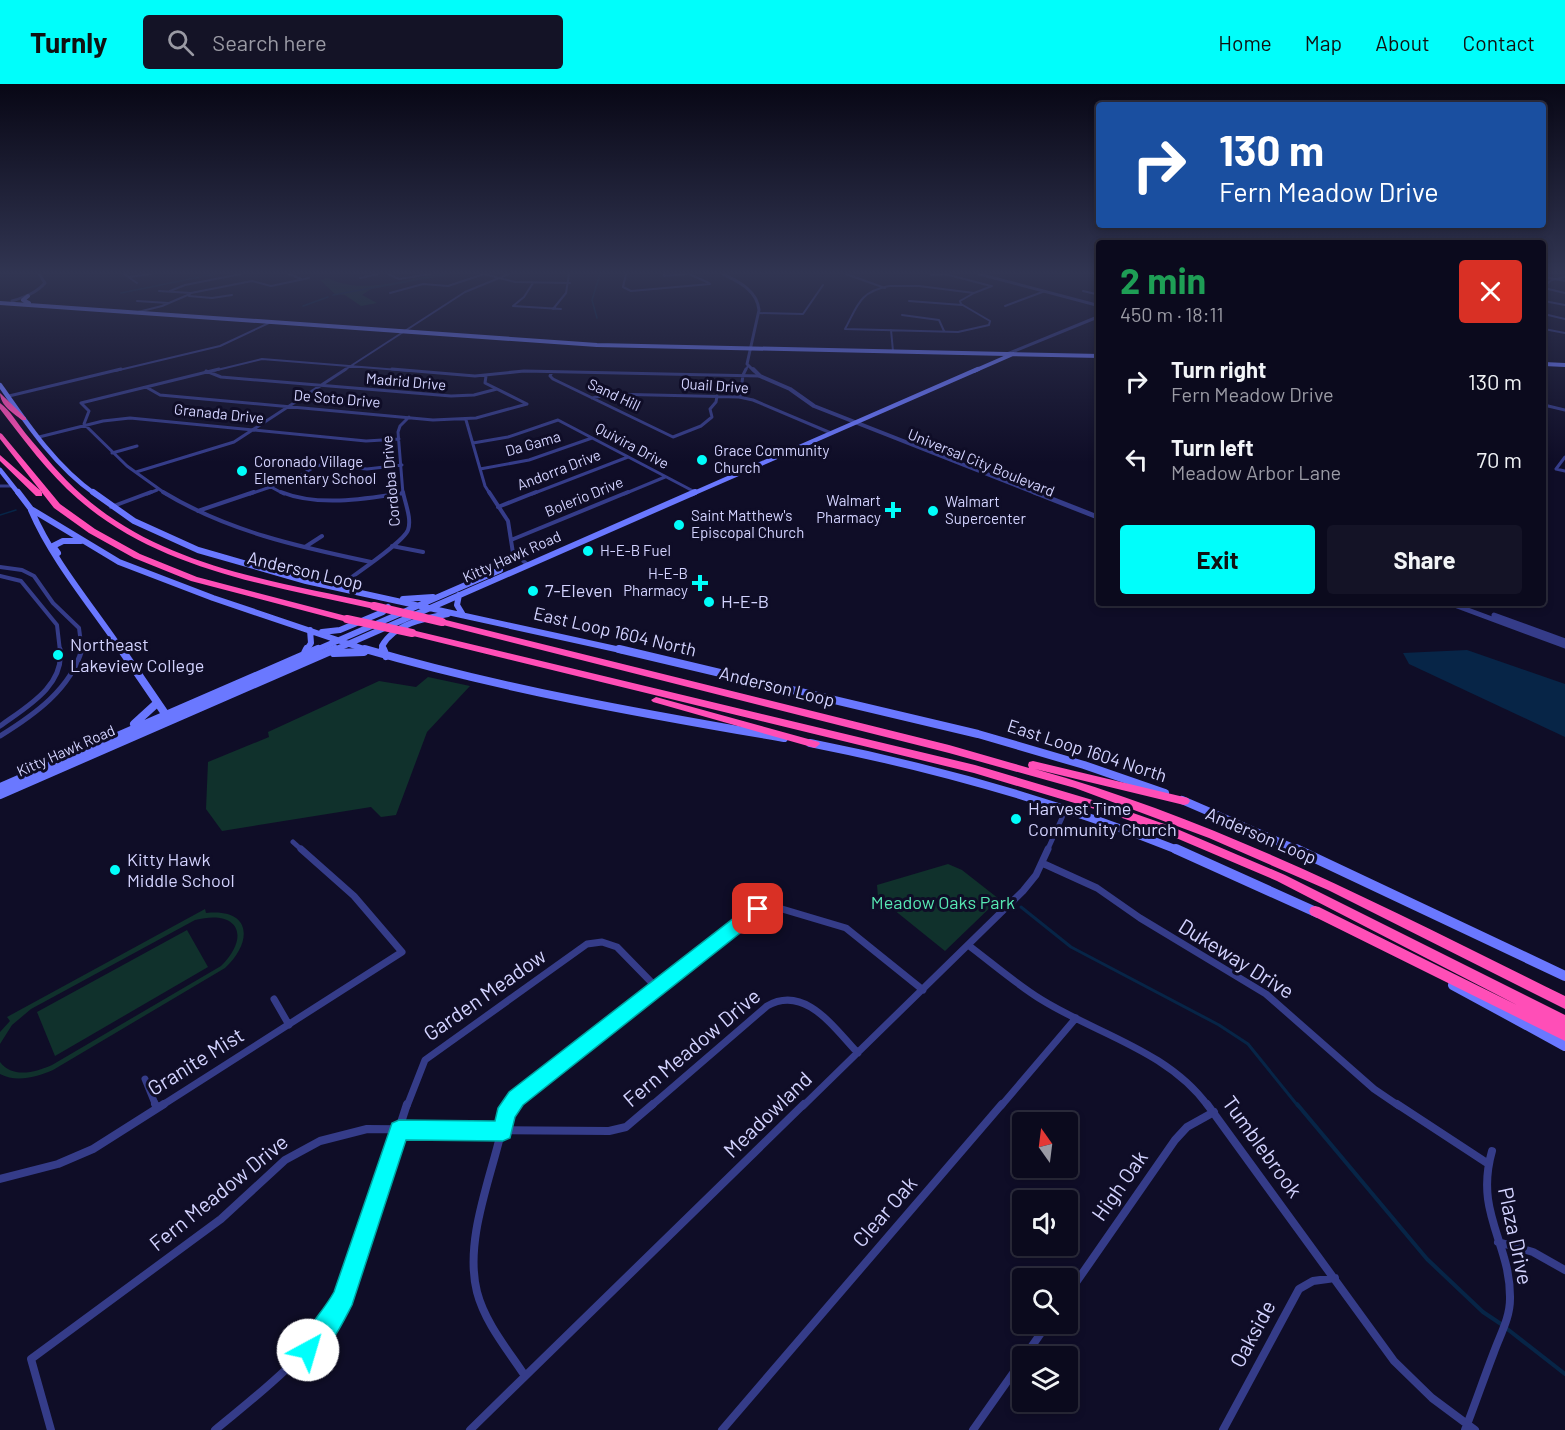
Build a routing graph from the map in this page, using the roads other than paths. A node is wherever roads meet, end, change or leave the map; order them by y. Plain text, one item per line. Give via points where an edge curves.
1 (240, 337) edge
2 (396, 337) edge
3 (475, 337) edge
4 (753, 337) edge
5 (892, 337) edge
6 (1052, 337) edge
7 (1035, 344) junction
8 (1029, 348) junction
9 (750, 349) junction
10 (893, 351) junction
11 (974, 353) junction
12 (1007, 354) junction
13 (1013, 354) junction
14 (1048, 355) junction
15 (1096, 356) edge
16 (990, 361) junction
17 (1546, 364) edge
18 (1565, 364) edge
19 (351, 366) junction
20 (748, 366) junction
21 (206, 371) junction
22 (552, 372) junction
23 (967, 373) junction
24 (486, 376) junction
25 (744, 376) junction
26 (760, 376) junction
27 (0, 385) edge
28 (321, 385) junction
29 (146, 387) junction
30 (497, 389) junction
31 (0, 394) edge
32 (9, 396) junction
33 (717, 396) junction
34 (740, 397) junction
35 (592, 398) junction
36 (81, 403) joint
37 (0, 405) edge
38 (1546, 405) edge
39 (288, 406) junction
40 (1565, 410) edge
41 (409, 417) junction
42 (642, 417) dead end
43 (24, 419) junction
44 (636, 419) junction
45 (466, 420) junction
46 (558, 420) joint
47 (853, 421) junction
48 (86, 425) junction
49 (253, 430) junction
50 (828, 432) junction
51 (0, 435) edge
52 (39, 437) junction
53 (673, 437) joint
54 (399, 438) junction
55 (592, 438) junction
56 (473, 443) junction
57 (137, 446) dead end
58 (112, 453) junction
59 (628, 457) junction
60 (0, 458) edge
61 (1565, 458) edge
62 (402, 465) junction
63 (480, 469) junction
64 (0, 470) edge
65 (1565, 471) edge
66 (136, 472) junction
67 (665, 477) junction
68 (75, 480) junction
69 (0, 486) edge
70 (11, 486) junction
71 (272, 487) junction
72 (158, 490) junction
73 (692, 490) junction
74 (403, 494) junction
75 (57, 506) junction
76 (111, 507) junction
77 (498, 507) junction
78 (31, 509) junction
79 (197, 511) junction
80 (1091, 517) junction
81 (1096, 518) edge
82 (1096, 520) edge
83 (322, 536) dead end
84 (511, 540) junction
85 (85, 541) junction
86 (392, 546) junction
87 (305, 547) junction
88 (423, 552) dead end
89 (372, 562) junction
90 (524, 563) junction
91 (0, 567) edge
92 (65, 568) junction
93 (0, 576) edge
94 (261, 580) junction
95 (339, 587) junction
96 (459, 595) junction
97 (441, 596) junction
98 (383, 597) junction
99 (393, 599) junction
100 (418, 605) junction
101 (1457, 606) edge
102 (1470, 606) edge
103 (431, 608) junction
104 (459, 614) junction
105 (312, 631) junction
106 (337, 640) junction
107 (1565, 641) edge
108 (348, 644) junction
109 (459, 645) junction
110 (1565, 646) edge
111 (372, 652) junction
112 (303, 654) junction
113 (317, 656) junction
114 (386, 656) junction
115 (157, 703) junction
116 (184, 707) junction
117 (166, 715) junction
118 (0, 726) edge
119 (0, 736) edge
120 (106, 740) junction
121 (815, 744) junction
122 (949, 749) junction
123 (0, 787) edge
124 (0, 795) edge
125 (1184, 801) junction
126 (1066, 809) junction
127 (293, 842) dead end
128 (1042, 863) junction
129 (1315, 911) junction
130 (968, 945) junction
131 (1565, 976) edge
132 (657, 988) junction
133 (923, 990) junction
134 (274, 999) dead end
135 (1565, 1003) edge
136 (1076, 1018) junction
137 (1565, 1022) edge
138 (289, 1024) junction
139 (1565, 1035) edge
140 (1565, 1046) edge
141 (858, 1053) junction
142 (145, 1079) dead end
143 (158, 1108) junction
144 (1214, 1112) junction
145 (399, 1130) junction
146 (503, 1131) junction
147 (1492, 1151) dead end
148 (1487, 1163) junction
149 (0, 1179) edge
150 (1498, 1242) junction
151 (1565, 1270) edge
152 (1335, 1278) junction
153 (1078, 1280) edge
154 (1508, 1311) joint
155 (31, 1359) joint
156 (1012, 1375) edge
157 (525, 1377) junction
158 (1469, 1428) edge
159 (51, 1430) edge
160 (215, 1430) edge
161 (470, 1430) edge
162 (722, 1430) edge
163 (974, 1430) edge
164 (1223, 1430) edge

1 - 32 street via 220,346
2 - 19 street
3 - 9 main road
4 - 9 street
5 - 10 street
6 - 7 street, Kitty Hawk Road
7 - 8 street, Kitty Hawk Road
7 - 12 street, Kitty Hawk Road
8 - 13 street, Kitty Hawk Road
8 - 14 street
9 - 10 main road
9 - 20 street
10 - 11 main road
11 - 12 main road
11 - 16 main road
12 - 13 main road
12 - 16 main road, Kitty Hawk Road
13 - 14 main road
13 - 23 main road, Kitty Hawk Road
14 - 15 main road
16 - 23 main road, Kitty Hawk Road
17 - 18 main road
19 - 21 street via 262,359
19 - 24 street
19 - 28 street
20 - 25 street
20 - 26 street, Universal City Boulevard
21 - 28 street, Madrid Drive via 221,376
21 - 29 street
22 - 24 street
22 - 25 street
22 - 35 street, Sand Hill via 553,379
23 - 47 main road, Kitty Hawk Road
24 - 30 street via 485,383
25 - 26 street
25 - 34 street
26 - 47 street, Universal City Boulevard via 790,389 814,406
27 - 32 main road, East Loop 1604 North
28 - 30 street, Madrid Drive via 455,397
28 - 39 street
29 - 36 street
29 - 39 street, De Soto Drive via 159,394
30 - 45 street, De Soto Drive via 527,404
31 - 43 highway
32 - 43 main road, East Loop 1604 North
33 - 34 street, Quail Drive
33 - 35 street, Quail Drive via 610,394
33 - 53 street via 708,422
34 - 50 street, Quail Drive
35 - 44 street, Sand Hill
36 - 48 street via 89,411
37 - 94 highway, Anderson Loop via 66,484 111,521 189,559
38 - 40 street
39 - 41 street, De Soto Drive
39 - 49 street
41 - 45 street, De Soto Drive
41 - 54 street, Cordoba Drive via 399,428
42 - 44 street
43 - 52 main road, East Loop 1604 North
44 - 53 street, Sand Hill
45 - 56 street
46 - 55 street, Quivira Drive
46 - 56 street via 514,436
47 - 50 main road, Kitty Hawk Road
47 - 80 street, Universal City Boulevard
48 - 49 street, Granada Drive via 134,418
48 - 52 street, Granada Drive
48 - 58 street
49 - 54 street, Granada Drive via 366,441
49 - 66 street via 226,445
50 - 73 main road, Kitty Hawk Road
51 - 75 highway, Anderson Loop
52 - 68 main road, East Loop 1604 North
54 - 62 street, Cordoba Drive
55 - 59 street, Quivira Drive
55 - 63 street, Da Gama via 529,460
56 - 63 street
57 - 58 street
58 - 66 street
59 - 67 street, Quivira Drive
59 - 77 street, Andorra Drive
60 - 75 highway via 45,500
61 - 65 street via 1556,468
62 - 71 street via 367,469 318,465 303,476
62 - 74 street, Cordoba Drive
63 - 77 street
64 - 70 main road
66 - 72 street
67 - 73 street, Quivira Drive
67 - 84 street, Bolerio Drive
68 - 76 main road, East Loop 1604 North
68 - 94 highway via 93,502 139,530 213,564
69 - 70 street
70 - 78 main road
71 - 74 street via 287,495 341,501
71 - 79 street
72 - 76 street
72 - 79 street
73 - 90 main road, Kitty Hawk Road
74 - 86 street, Cordoba Drive via 409,525 404,537
75 - 109 highway, Anderson Loop, bridge via 137,556 194,579
76 - 95 main road, East Loop 1604 North via 160,535 198,550
77 - 84 street via 508,521
78 - 85 main road
78 - 92 main road via 43,538
79 - 87 street
80 - 81 street, Universal City Boulevard
80 - 82 street, Universal City Boulevard
83 - 87 street
84 - 90 street via 513,553
85 - 92 main road via 54,544
85 - 105 main road via 118,562
86 - 88 street
86 - 89 street, Cordoba Drive
87 - 89 street
89 - 95 street, Cordoba Drive
90 - 96 main road, Kitty Hawk Road
90 - 97 main road, Kitty Hawk Road
91 - 119 street via 21,569 36,576 53,603 76,622 82,636 80,657 70,677 29,718
92 - 115 main road
93 - 118 street via 21,580 57,625 62,662 53,682 40,696
94 - 122 highway, Anderson Loop, bridge
95 - 98 main road, East Loop 1604 North
96 - 103 main road, Kitty Hawk Road
96 - 104 main road
97 - 99 main road
97 - 100 main road, Kitty Hawk Road
98 - 99 main road, East Loop 1604 North
98 - 105 main road via 390,603 382,612 340,630
99 - 100 main road, East Loop 1604 North
100 - 103 main road, East Loop 1604 North
100 - 106 main road, Kitty Hawk Road
101 - 110 street
102 - 107 street
103 - 104 main road, East Loop 1604 North
103 - 108 main road, Kitty Hawk Road
104 - 114 main road via 426,618 390,634 382,646
104 - 125 main road, East Loop 1604 North via 978,734 1084,765
105 - 106 main road
105 - 112 main road via 311,643
106 - 108 main road
106 - 112 main road, Kitty Hawk Road
108 - 111 main road
108 - 113 main road, Kitty Hawk Road
109 - 121 highway
109 - 137 highway, Anderson Loop via 975,769 1095,804 1166,829 1281,878
111 - 113 main road
111 - 114 main road
112 - 116 main road, Kitty Hawk Road
113 - 124 main road, Kitty Hawk Road
114 - 121 main road via 627,710
115 - 116 main road via 169,708
115 - 117 main road
115 - 120 main road via 141,720
116 - 117 main road, Kitty Hawk Road
117 - 120 main road, Kitty Hawk Road
120 - 123 main road, Kitty Hawk Road
121 - 126 main road via 949,774
122 - 125 highway via 1058,770
122 - 135 highway, Anderson Loop via 1078,784 1213,835 1332,887
125 - 131 main road, East Loop 1604 North via 1271,837
126 - 128 street, Meadowland
126 - 129 main road via 1194,857
127 - 138 street, Granite Mist via 354,896 402,952
128 - 130 street, Meadowland via 1030,884
128 - 148 street, Dukeway Drive via 1097,888 1266,994 1374,1089
129 - 139 highway
129 - 140 main road
130 - 133 street, Meadowland
130 - 136 street, Tumblebrook via 1042,1000
132 - 133 street via 751,913 771,906 846,928
132 - 145 street, Garden Meadow via 617,947 602,942 587,944 425,1060
132 - 146 street via 516,1098 505,1114
133 - 141 street, Meadowland
134 - 138 street
136 - 144 street, Tumblebrook via 1168,1066 1196,1089
136 - 162 street, Clear Oak
138 - 143 street, Granite Mist
141 - 146 street, Fern Meadow Drive via 809,1006 793,998 777,1000 626,1126 609,1131
141 - 157 street, Meadowland
142 - 143 street
143 - 149 street, Granite Mist via 73,1159
144 - 152 street, Tumblebrook
144 - 153 street, High Oak via 1187,1127 1175,1140
145 - 146 street, Fern Meadow Drive
145 - 155 street, Fern Meadow Drive via 367,1129 307,1145 288,1157 221,1219
145 - 160 street, Garden Meadow via 348,1286 332,1319 299,1359
146 - 157 street via 476,1239 473,1272 485,1312
147 - 148 street, Plaza Drive
148 - 150 street, Plaza Drive via 1484,1185
150 - 151 street via 1520,1245
150 - 154 street, Plaza Drive via 1509,1279
152 - 158 street, Tumblebrook via 1405,1373
152 - 164 street, Oakside via 1313,1281 1299,1289
154 - 158 street, Plaza Drive
155 - 159 street
156 - 163 street
157 - 161 street, Meadowland

